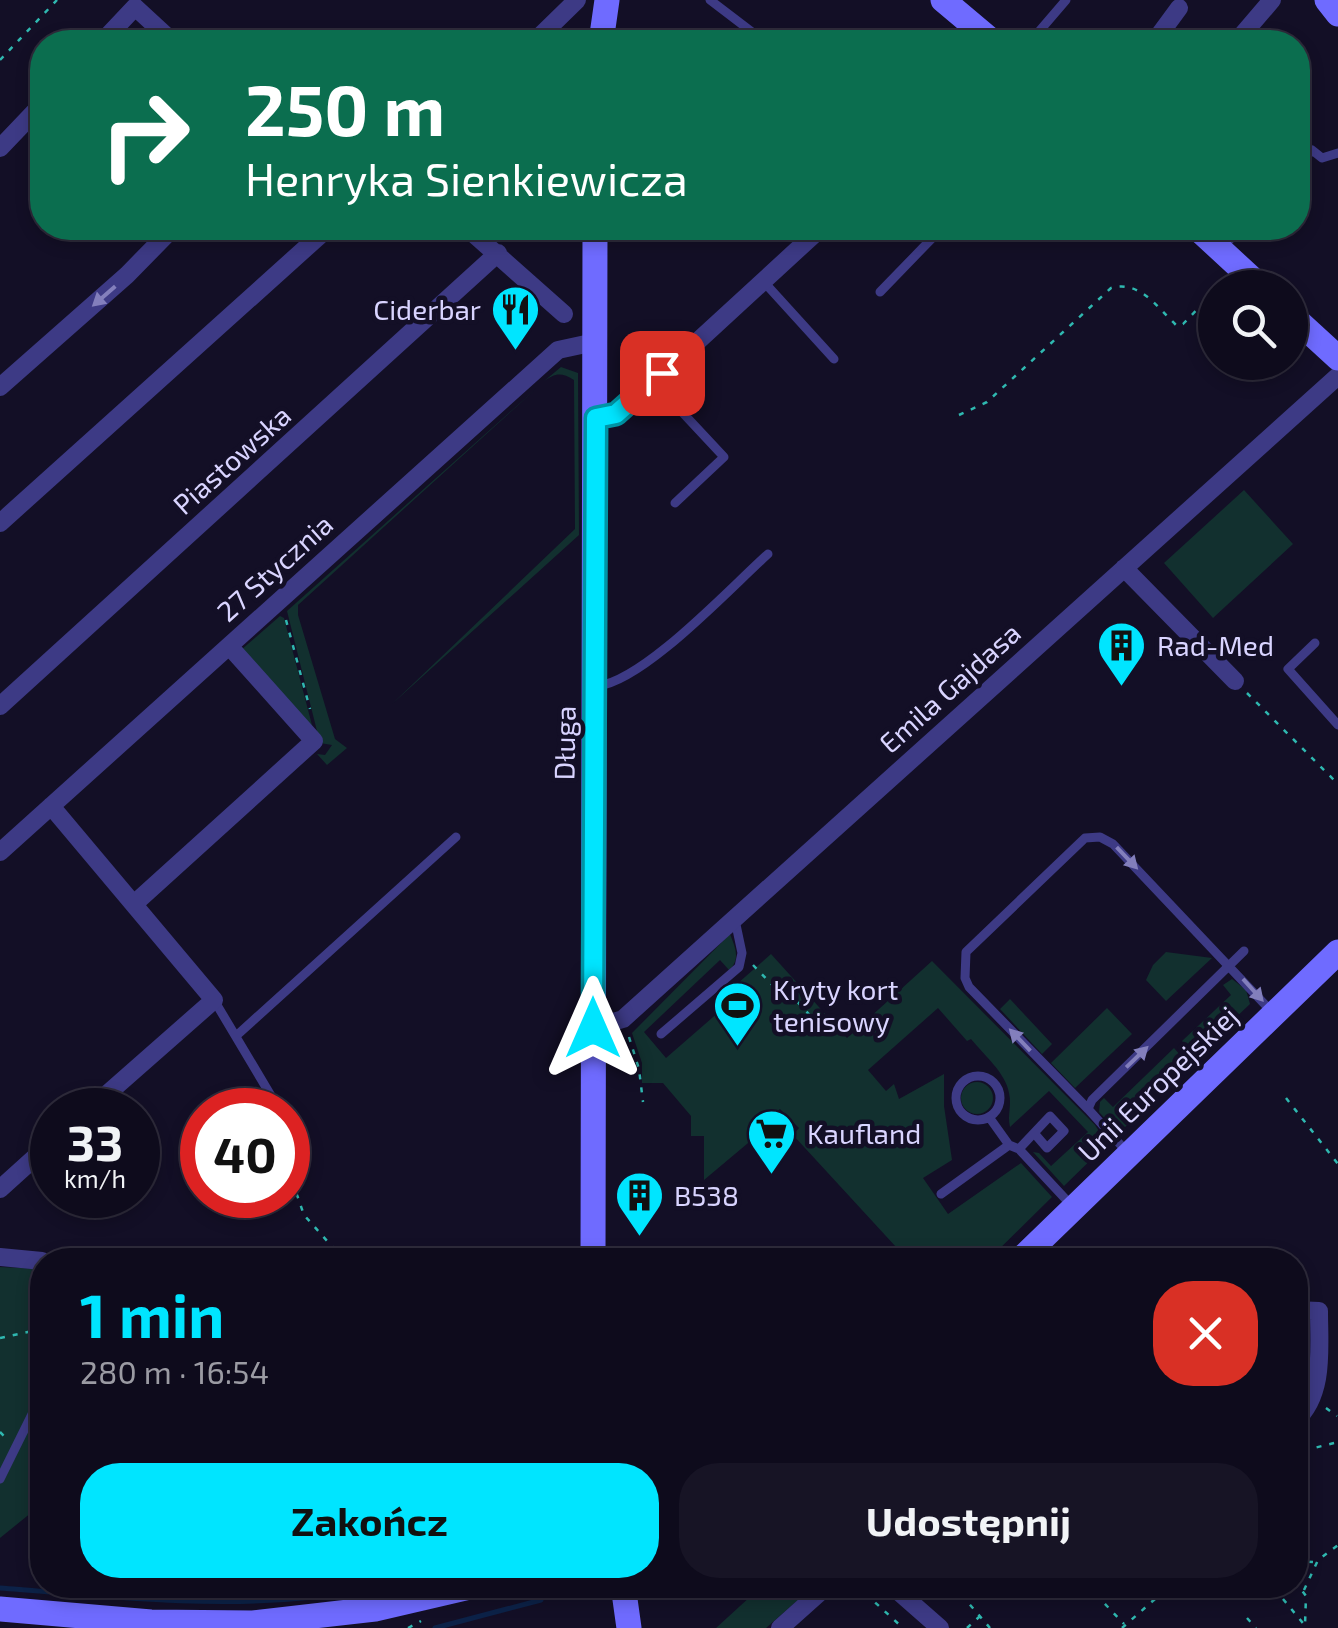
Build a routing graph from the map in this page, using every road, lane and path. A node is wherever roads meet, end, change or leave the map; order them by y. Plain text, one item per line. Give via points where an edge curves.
1 (57, 0) edge
2 (577, 0) edge
3 (606, 0) edge
4 (710, 0) edge
5 (943, 0) edge
6 (1066, 0) edge
7 (1272, 0) edge
8 (1328, 0) edge
9 (1179, 8) dead end
10 (1338, 14) edge
11 (113, 30) edge
12 (160, 30) edge
13 (546, 30) edge
14 (603, 30) edge
15 (750, 30) edge
16 (979, 30) edge
17 (1040, 30) edge
18 (1163, 30) edge
19 (1246, 30) edge
20 (0, 60) edge
21 (30, 117) edge
22 (0, 148) edge
23 (1310, 152) edge
24 (1338, 153) edge
25 (162, 240) edge
26 (315, 240) edge
27 (482, 240) edge
28 (595, 240) edge
29 (807, 240) edge
30 (928, 240) edge
31 (1210, 240) edge
32 (1229, 240) edge
33 (1220, 249) junction
34 (498, 253) junction
35 (1243, 270) edge
36 (762, 280) junction
37 (880, 292) dead end
38 (1198, 309) edge
39 (564, 314) dead end
40 (1308, 330) edge
41 (595, 342) junction
42 (1338, 358) edge
43 (834, 359) dead end
44 (1338, 376) edge
45 (653, 381) junction
46 (0, 387) edge
47 (959, 414) dead end
48 (596, 418) junction
49 (675, 503) dead end
50 (0, 523) edge
51 (768, 554) dead end
52 (1124, 568) junction
53 (280, 599) junction
54 (1315, 644) dead end
55 (230, 646) junction
56 (1235, 680) joint
57 (596, 686) junction
58 (0, 706) edge
59 (1338, 725) edge
60 (314, 740) junction
61 (1338, 784) edge
62 (52, 806) junction
63 (456, 837) dead end
64 (0, 852) edge
65 (134, 904) junction
66 (735, 920) junction
67 (1244, 951) dead end
68 (1338, 952) edge
69 (742, 953) junction
70 (1231, 966) junction
71 (214, 1000) junction
72 (1274, 1014) junction
73 (623, 1019) junction
74 (815, 1021) dead end
75 (593, 1028) junction
76 (661, 1034) dead end
77 (236, 1036) junction
78 (114, 1088) edge
79 (267, 1088) edge
80 (1286, 1098) dead end
81 (643, 1102) dead end
82 (1088, 1110) junction
83 (989, 1117) junction
84 (1034, 1133) dead end
85 (1014, 1147) junction
86 (1129, 1154) junction
87 (30, 1161) edge
88 (1338, 1164) edge
89 (1, 1185) edge
90 (942, 1194) dead end
91 (1074, 1208) junction
92 (307, 1218) edge
93 (333, 1248) edge
94 (593, 1248) edge
95 (1032, 1248) edge
96 (0, 1258) edge
97 (30, 1260) edge
98 (1329, 1311) edge
99 (30, 1332) edge
100 (0, 1338) edge
101 (1308, 1410) edge
102 (30, 1418) edge
103 (1338, 1442) edge
104 (1308, 1450) edge
105 (0, 1479) edge
106 (1338, 1545) edge
107 (1308, 1562) edge
108 (1316, 1562) junction
109 (1308, 1581) edge
110 (420, 1598) edge
111 (625, 1598) edge
112 (642, 1598) edge
113 (813, 1598) edge
114 (870, 1598) edge
115 (906, 1598) edge
116 (964, 1598) edge
117 (1099, 1598) edge
118 (1156, 1598) edge
119 (1304, 1598) edge
120 (1283, 1599) dead end
121 (1116, 1604) dead end
122 (0, 1608) edge
123 (1110, 1609) junction
124 (980, 1616) junction
125 (1247, 1618) dead end
126 (418, 1622) dead end
127 (1124, 1626) edge
128 (1306, 1626) edge
129 (408, 1628) edge
130 (629, 1628) edge
131 (643, 1628) edge
132 (780, 1628) edge
133 (903, 1628) edge
134 (940, 1628) edge
135 (967, 1628) edge
136 (990, 1628) edge
137 (1256, 1628) edge

1 - 20 path
2 - 13 street
3 - 14 street
4 - 15 lane
5 - 16 street
6 - 17 lane
7 - 19 street
8 - 10 street
9 - 18 street
11 - 12 street via 135,7
21 - 22 street
23 - 24 lane via 1322,158
25 -> 46 street
26 - 50 street
27 - 34 street
28 - 41 street, Długa
29 - 36 street
30 - 37 lane
31 - 33 street
32 - 33 lane
33 - 35 street
34 - 39 street
34 - 58 street, Piastowska
36 - 43 lane
36 - 45 street
38 - 47 path via 1177,326 1135,287 1111,288 987,402
40 - 42 street
41 - 48 street, Długa
41 - 53 street, 27 Stycznia via 558,350
44 - 52 street, Emila Gajdasa
45 - 48 street via 616,414
45 - 49 lane via 724,457
48 - 57 street, Długa
51 - 57 lane via 645,665 616,684
52 - 56 street
52 - 66 street, Emila Gajdasa
53 - 55 street, 27 Stycznia
53 - 60 path
54 - 59 lane via 1288,669
55 - 60 street
55 - 62 street, 27 Stycznia
56 - 61 path
57 - 75 street, Długa
60 - 65 street
62 - 64 street, 27 Stycznia
62 - 65 street
63 - 77 lane
65 - 71 street
66 - 69 lane
66 - 73 street, Emila Gajdasa
67 - 70 lane
68 - 72 street, Unii Europejskiej
69 - 74 path
69 - 76 lane via 734,974
70 -> 72 lane
82 -> 70 lane
82 -> 70 lane via 969,987 966,952 1076,843 1093,836 1113,844
71 - 77 lane
71 - 78 street
72 - 86 street, Unii Europejskiej
73 - 75 street, Emila Gajdasa
73 - 81 path
75 - 94 street, Długa
77 - 79 lane
80 - 88 path
82 - 86 lane
83 - 83 lane via 958,1112 956,1089 967,1078 982,1076 998,1086 1000,1102
83 - 85 lane
84 - 85 lane
85 - 90 lane
85 - 91 lane
86 - 91 street, Unii Europejskiej
87 - 89 street
91 - 95 street, Unii Europejskiej
92 - 93 path
96 - 97 street
98 - 101 street
99 - 100 path
102 - 105 lane
103 - 104 path
106 - 108 path
107 - 108 path
108 - 109 path
110 - 122 street via 253,1623
111 - 130 street
112 - 131 street
113 - 132 street
114 - 133 path
115 - 134 street
116 - 124 path
117 - 123 path
118 - 127 path
119 - 128 path
120 - 128 path
121 - 123 path
123 - 127 path
124 - 135 path
124 - 136 path
125 - 137 path
126 - 129 path

